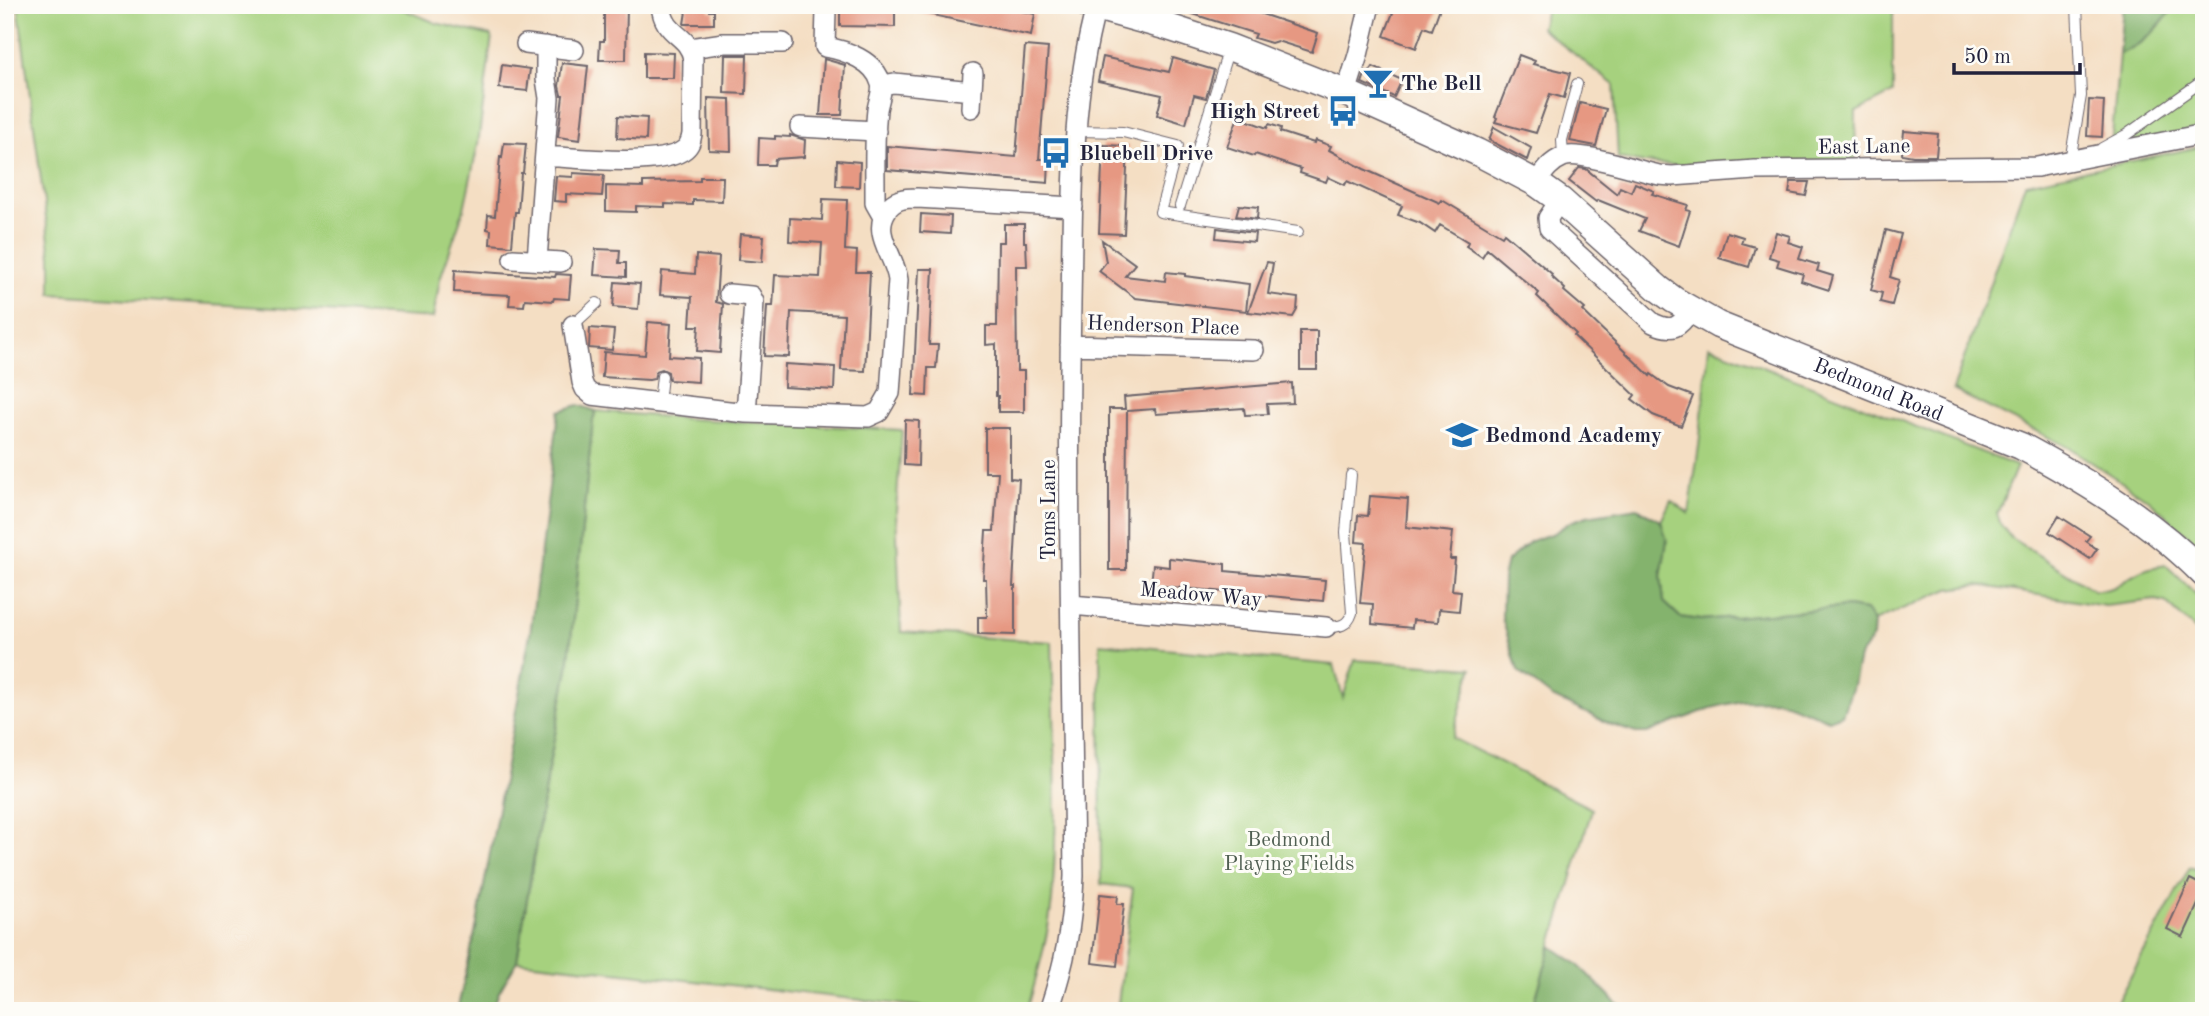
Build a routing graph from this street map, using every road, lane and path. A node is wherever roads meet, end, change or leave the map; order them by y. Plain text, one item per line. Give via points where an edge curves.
1 (661, 5) edge
2 (1370, 5) edge
3 (2077, 5) edge
4 (1093, 7) edge
5 (826, 10) dead end
6 (783, 43) dead end
7 (526, 44) dead end
8 (546, 46) junction
9 (1229, 47) junction
10 (691, 48) junction
11 (575, 50) dead end
12 (2204, 80) edge
13 (1577, 84) dead end
14 (882, 85) junction
15 (972, 90) dead end
16 (1346, 93) junction
17 (800, 127) dead end
18 (876, 131) junction
19 (1078, 131) junction
20 (2204, 134) edge
21 (545, 156) junction
22 (1563, 157) junction
23 (2077, 159) junction
24 (1536, 183) junction
25 (1180, 206) dead end
26 (1073, 207) junction
27 (883, 217) junction
28 (1298, 232) dead end
29 (513, 259) dead end
30 (537, 261) junction
31 (561, 262) dead end
32 (729, 294) dead end
33 (597, 303) dead end
34 (573, 325) joint
35 (1070, 345) junction
36 (1254, 350) dead end
37 (662, 376) dead end
38 (659, 403) junction
39 (746, 413) junction
40 (1351, 475) dead end
41 (2204, 574) edge
42 (1071, 605) junction
43 (1326, 628) joint
44 (1049, 1011) edge

1 - 10 street via 668,27
2 - 16 street
3 - 23 lane via 2081,96
4 - 9 street
4 - 19 street, Toms Lane
5 - 14 street via 825,47 841,49 866,63
6 - 10 street
7 - 8 street
8 - 11 street
8 - 21 street
9 - 16 street
9 - 25 lane
10 - 21 street via 692,134 685,150 633,162
12 - 23 lane via 2126,135
13 - 22 lane via 1562,140
14 - 15 street
14 - 18 street
16 - 24 street
17 - 18 street
18 - 27 street via 876,203
19 - 26 street, Toms Lane
19 - 28 lane via 1123,132 1178,146 1160,212
20 - 23 street, East Lane
21 - 30 street
22 - 23 street, East Lane via 1573,154 1659,176 1755,170 2037,167
22 - 24 street via 1546,168
24 - 41 street, Bedmond Road via 1659,289 1690,310 2021,446 2113,501
26 - 27 street via 903,198
26 - 35 street, Toms Lane
27 - 39 street via 881,233 898,280 886,403 868,417
29 - 30 street
30 - 31 street
32 - 39 street via 751,296 754,302
33 - 34 lane
34 - 38 street via 585,389 592,395
35 - 36 street, Henderson Place
35 - 42 street, Toms Lane
37 - 38 lane
38 - 39 street
40 - 43 lane via 1346,532 1352,613 1347,623
42 - 43 street, Meadow Way
42 - 44 street, Toms Lane via 1072,915 1066,957

